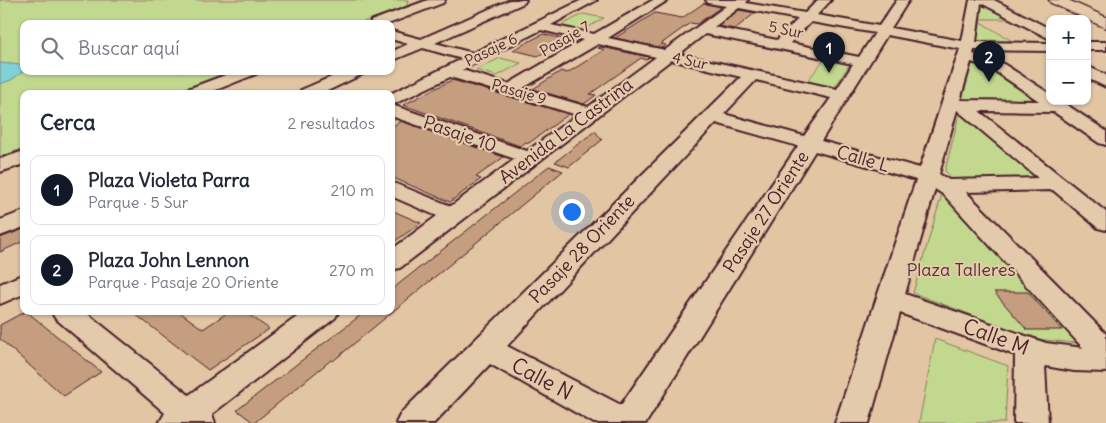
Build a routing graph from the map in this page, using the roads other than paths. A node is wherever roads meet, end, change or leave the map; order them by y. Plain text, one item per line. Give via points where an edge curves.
1 (439, 0) edge
2 (488, 0) edge
3 (591, 0) edge
4 (662, 0) edge
5 (712, 0) edge
6 (825, 0) edge
7 (903, 0) edge
8 (976, 0) edge
9 (985, 0) edge
10 (1056, 0) edge
11 (1087, 0) edge
12 (739, 2) edge
13 (422, 3) edge
14 (519, 4) edge
15 (1106, 8) edge
16 (808, 17) junction
17 (541, 19) junction
18 (385, 20) edge
19 (1106, 23) edge
20 (702, 29) junction
21 (883, 31) junction
22 (395, 36) edge
23 (596, 39) junction
24 (1046, 43) edge
25 (421, 44) junction
26 (1046, 44) edge
27 (780, 45) junction
28 (1091, 46) edge
29 (1106, 46) edge
30 (966, 51) junction
31 (395, 55) edge
32 (667, 56) junction
33 (476, 58) junction
34 (862, 62) junction
35 (448, 71) junction
36 (1091, 73) edge
37 (241, 75) edge
38 (349, 75) edge
39 (752, 75) junction
40 (1106, 82) edge
41 (201, 90) edge
42 (316, 90) edge
43 (510, 90) junction
44 (841, 95) junction
45 (395, 98) edge
46 (956, 104) junction
47 (1058, 106) junction
48 (395, 111) edge
49 (590, 113) junction
50 (711, 116) junction
51 (1106, 139) edge
52 (810, 144) junction
53 (20, 158) edge
54 (530, 158) junction
55 (0, 166) edge
56 (938, 182) junction
57 (1058, 184) junction
58 (395, 190) edge
59 (454, 215) junction
60 (20, 220) edge
61 (1106, 223) edge
62 (0, 229) edge
63 (395, 259) edge
64 (20, 285) edge
65 (0, 295) edge
66 (890, 299) junction
67 (70, 315) edge
68 (320, 315) edge
69 (486, 348) junction
70 (1030, 350) junction
71 (1106, 353) edge
72 (1106, 360) edge
73 (188, 420) edge
74 (413, 423) edge
75 (624, 423) edge
76 (628, 423) edge
77 (852, 423) edge
78 (1031, 423) edge

1 - 13 street
2 - 14 street
3 - 17 street, Pasaje 6 via 560,16
4 - 23 street, Pasaje 7
5 - 12 street
6 - 16 street
7 - 21 street, Pasaje 27 Oriente
8 - 30 street
9 - 24 street
10 - 19 main road
11 - 15 main road
12 - 16 street
12 - 20 street, Avenida La Castrina
13 - 18 street
14 - 25 street
16 - 21 street
16 - 27 street
17 - 23 street, 4 Sur
17 - 33 street, Pasaje 6
20 - 27 street, 5 Sur
20 - 32 street, Avenida La Castrina
21 - 30 street
21 - 34 street, Pasaje 27 Oriente
22 - 25 street
23 - 32 street, 4 Sur
23 - 43 street, Pasaje 7
25 - 31 street
25 - 33 street
26 - 30 street
27 - 34 street, 5 Sur
28 - 29 street
30 - 46 street
30 - 47 street via 994,64
32 - 39 street, 4 Sur
32 - 49 street, Avenida La Castrina
33 - 35 street, Pasaje 6
34 - 44 street, Pasaje 27 Oriente
35 - 43 street, Pasaje 9
35 - 45 street, Pasaje 6
36 - 40 street
37 - 41 street
38 - 42 street
39 - 44 street, 4 Sur
39 - 50 street, Pasaje 28 Oriente
43 - 49 street, Pasaje 9
44 - 52 street, Pasaje 27 Oriente
46 - 47 street
46 - 56 street
46 - 57 street
47 - 51 street
48 - 54 street, Pasaje 10
49 - 54 street, Avenida La Castrina
50 - 52 street, Calle L
50 - 69 street, Pasaje 28 Oriente
52 - 56 street, Calle L
52 - 76 street, Pasaje 27 Oriente
53 - 55 street
54 - 59 street, Avenida La Castrina
56 - 57 street, Calle L
56 - 66 street
56 - 71 street
57 - 61 street
58 - 59 street
59 - 63 street, Avenida La Castrina
60 - 62 street
64 - 65 street
66 - 70 street, Calle M
66 - 77 street
67 - 73 street
68 - 73 street
69 - 74 street, Pasaje 28 Oriente
69 - 75 street, Calle N
70 - 72 street, Calle M via 1074,359
70 - 78 street

